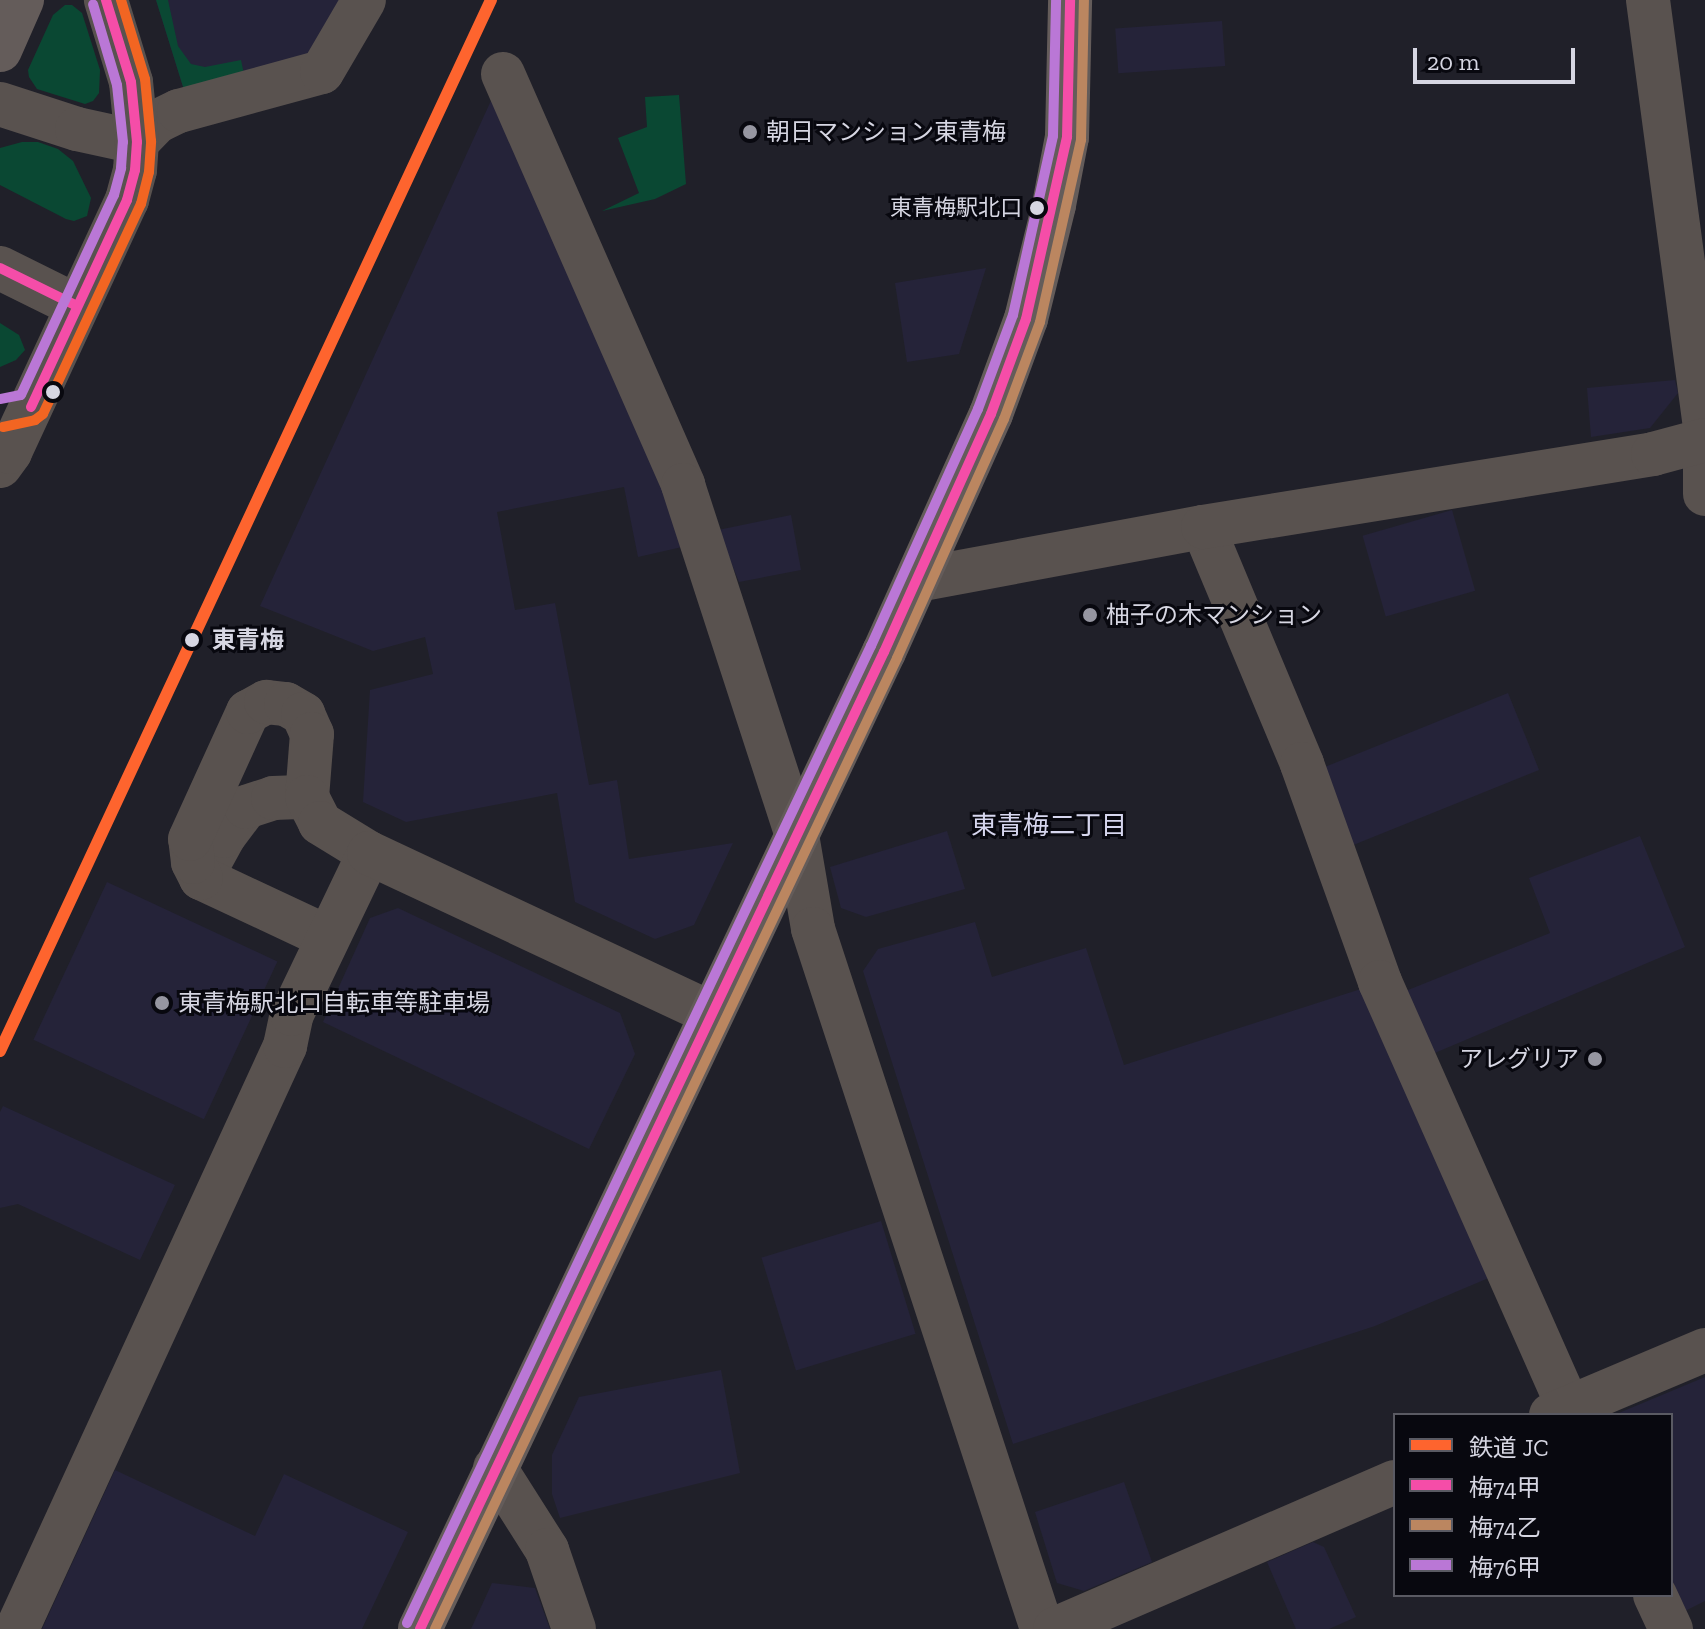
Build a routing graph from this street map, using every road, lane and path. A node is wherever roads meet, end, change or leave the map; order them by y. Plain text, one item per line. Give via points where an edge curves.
1 (22, 0) edge
2 (106, 0) edge
3 (364, 0) edge
4 (1070, 0) edge
5 (1648, 0) edge
6 (0, 50) edge
7 (503, 74) dead end
8 (0, 104) edge
9 (137, 142) junction
10 (0, 268) edge
11 (77, 306) junction
12 (16, 410) edge
13 (1705, 425) edge
14 (1705, 440) edge
15 (0, 466) edge
16 (1705, 467) edge
17 (1705, 494) edge
18 (1203, 527) junction
19 (917, 580) junction
20 (307, 797) junction
21 (797, 835) junction
22 (369, 853) junction
23 (201, 878) junction
24 (327, 937) junction
25 (711, 1013) junction
26 (1705, 1350) edge
27 (1564, 1412) edge
28 (495, 1468) junction
29 (1393, 1483) edge
30 (1656, 1597) edge
31 (17, 1629) edge
32 (420, 1629) edge
33 (574, 1629) edge
34 (1042, 1629) edge
35 (1055, 1629) edge
36 (1671, 1629) edge

1 - 6 main road
2 - 9 street via 131,82
3 - 9 street via 322,72 179,111 156,122
4 - 19 main road via 1067,137 1026,319 991,414
5 - 13 street
7 - 21 street via 683,485
8 - 9 street
9 - 11 street via 127,200
10 - 11 street
11 - 12 street
12 - 15 street
14 - 18 street via 1653,454
16 - 17 street
18 - 19 street
18 - 27 street via 1302,764 1380,982
19 - 21 main road
20 - 22 street via 320,823
20 - 23 street via 273,798 246,807
20 - 23 street via 312,734 303,714 286,704 266,702 248,712 190,839
21 - 25 main road
21 - 34 street via 813,929
22 - 24 street
22 - 25 street
23 - 24 street
24 - 31 street via 292,1014 285,1046
25 - 28 main road
26 - 27 street
28 - 32 main road
28 - 33 street via 547,1550
29 - 35 street
30 - 36 street

